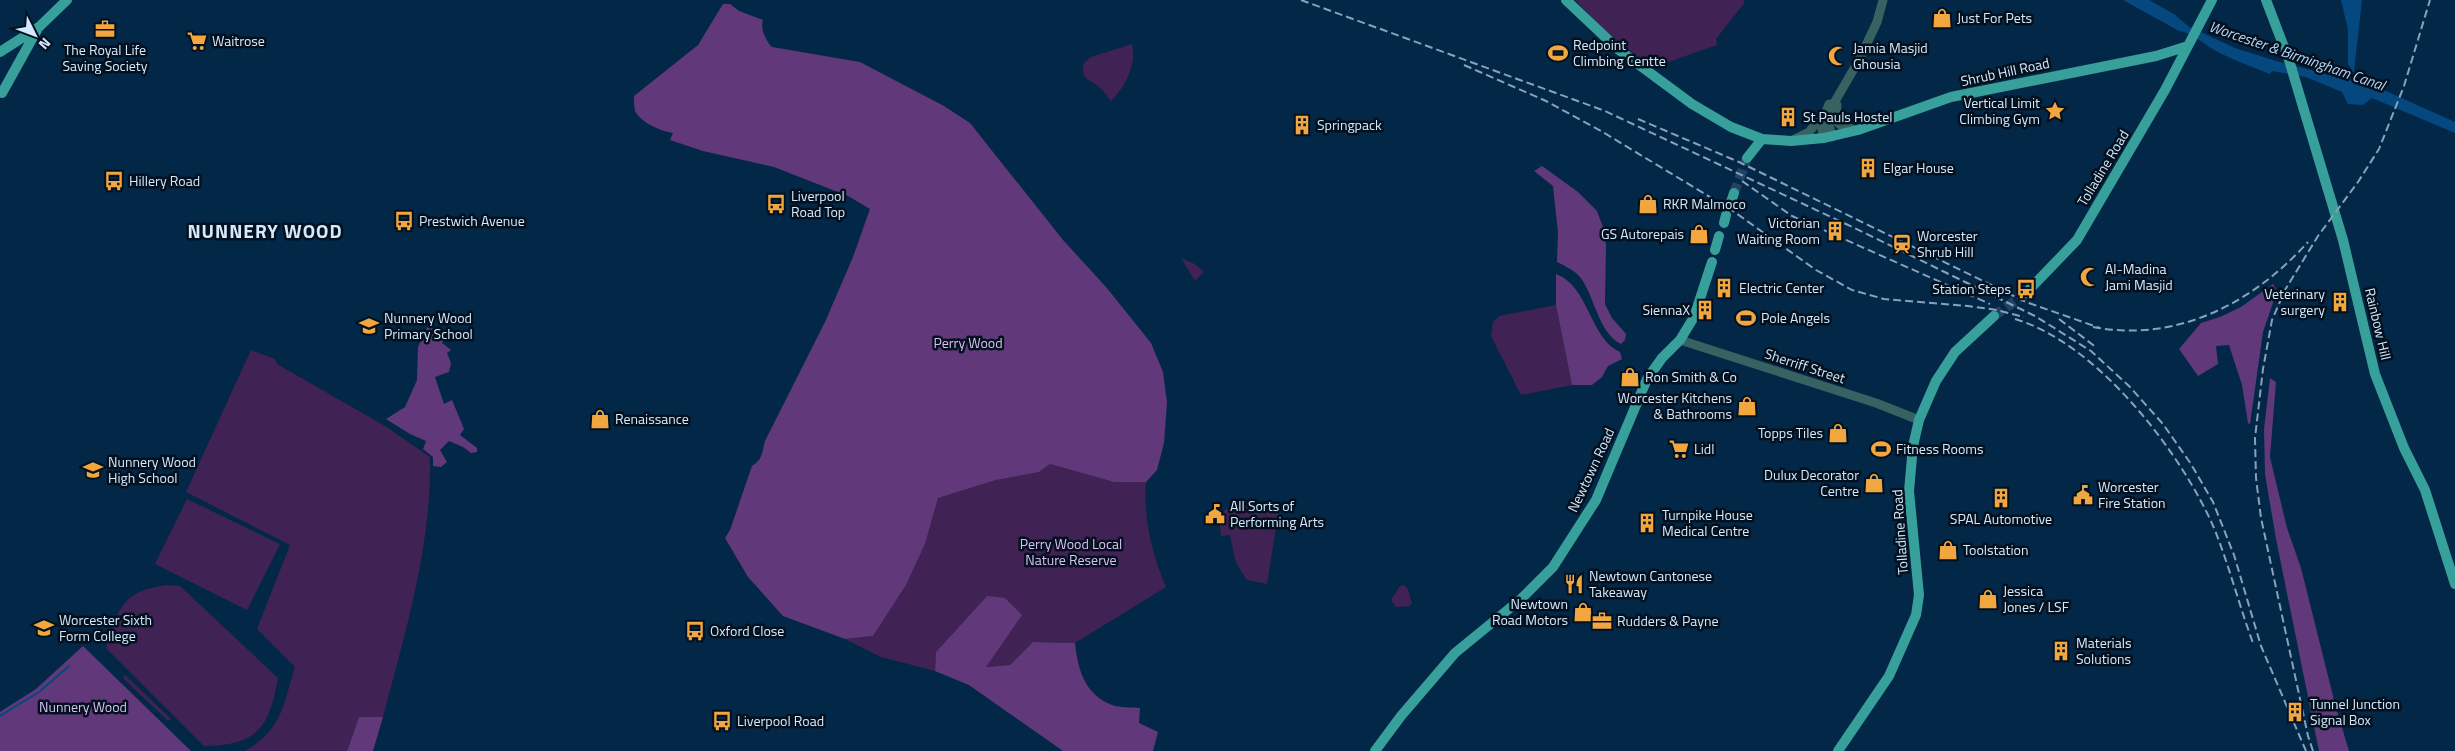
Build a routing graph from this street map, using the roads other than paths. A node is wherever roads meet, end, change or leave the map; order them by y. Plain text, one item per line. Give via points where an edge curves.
1 (67, 0) edge
2 (1566, 0) edge
3 (1883, 0) edge
4 (2212, 0) edge
5 (2266, 0) edge
6 (39, 27) junction
7 (2189, 44) junction
8 (12, 45) junction
9 (0, 52) edge
10 (24, 55) junction
11 (1850, 75) junction
12 (0, 79) edge
13 (1, 96) edge
14 (1836, 97) junction
15 (1823, 115) junction
16 (1858, 130) junction
17 (1828, 138) junction
18 (1762, 139) junction
19 (1791, 141) junction
20 (1747, 158) tunnel mouth
21 (1734, 193) tunnel mouth
22 (1726, 215) dead end
23 (1719, 236) dead end
24 (1715, 250) dead end
25 (1712, 262) dead end
26 (2026, 293) tunnel mouth
27 (1994, 316) tunnel mouth
28 (1680, 340) junction
29 (1919, 420) junction
30 (2455, 584) edge
31 (1374, 751) edge
32 (1838, 751) edge

1 - 6 main road
2 - 18 main road, Shrub Hill Road via 1620,50 1692,104 1731,127
3 - 11 street via 1877,22
4 - 7 main road, Tolladine Road
5 - 30 main road, Rainbow Hill via 2297,85 2348,259 2375,374 2404,448 2425,490
6 - 8 main road
6 - 10 main road
7 - 16 main road, Shrub Hill Road via 2156,56 1951,97
7 - 26 main road, Tolladine Road via 2161,98 2074,244
8 - 9 main road
8 - 10 main road
10 - 13 main road
11 - 14 street
11 - 16 street via 1835,116 1843,127
12 - 13 main road
14 - 15 street
14 - 17 street via 1830,110
15 - 17 street via 1821,125
15 - 19 street via 1809,132
16 - 17 main road, Shrub Hill Road
17 - 19 main road, Shrub Hill Road
18 - 19 main road, Shrub Hill Road
18 - 20 main road
21 - 22 main road
23 - 24 main road
25 - 28 main road, Newtown Road via 1694,317
27 - 29 main road, Tolladine Road via 1954,352 1936,381
28 - 29 street, Sherriff Street
28 - 31 main road, Newtown Road via 1647,379 1596,500 1553,567 1455,653
29 - 32 main road, Tolladine Road via 1909,491 1919,595 1916,615 1889,676

